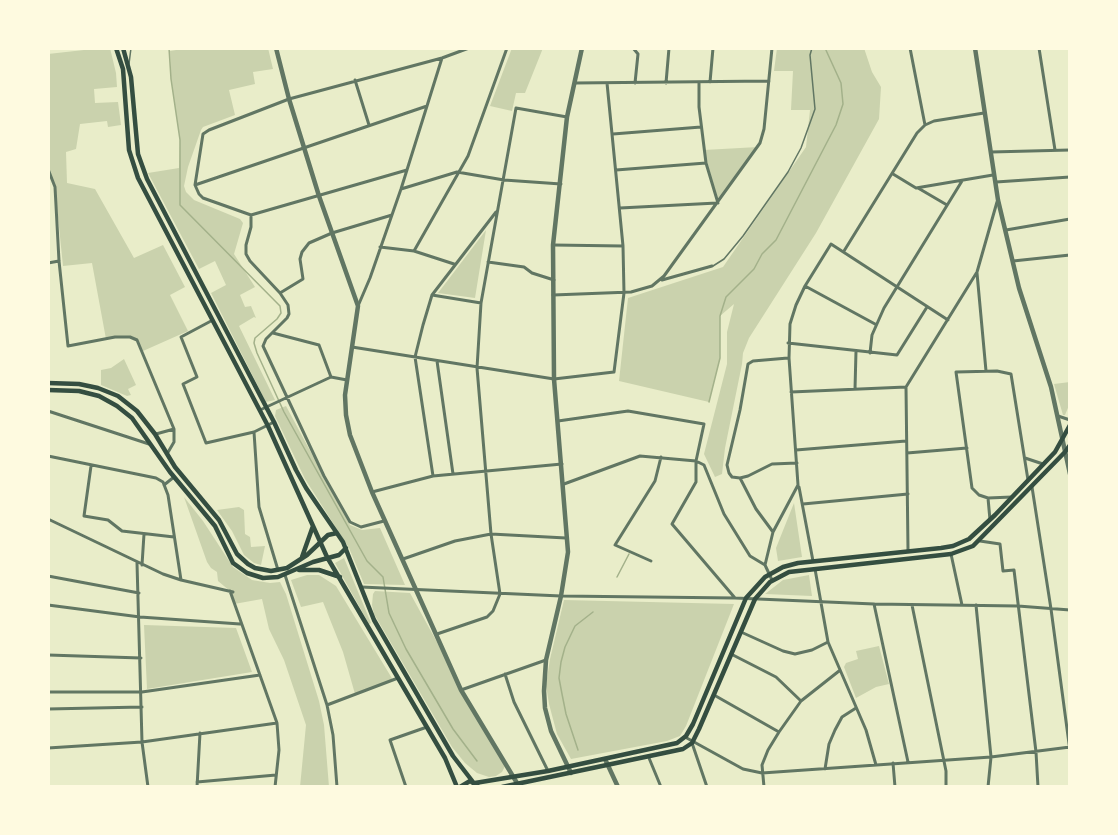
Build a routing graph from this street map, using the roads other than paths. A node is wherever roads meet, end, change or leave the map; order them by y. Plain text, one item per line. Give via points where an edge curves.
1 (117, 48) edge
2 (123, 48) edge
3 (131, 48) edge
4 (276, 48) edge
5 (469, 48) edge
6 (507, 48) edge
7 (582, 48) edge
8 (633, 48) edge
9 (669, 48) edge
10 (713, 48) edge
11 (772, 48) edge
12 (812, 48) edge
13 (910, 48) edge
14 (975, 48) edge
15 (1039, 48) edge
16 (442, 58) junction
17 (129, 67) junction
18 (123, 69) junction
19 (355, 80) junction
20 (769, 81) junction
21 (666, 82) junction
22 (710, 82) junction
23 (573, 83) junction
24 (607, 83) junction
25 (635, 83) junction
26 (699, 83) junction
27 (289, 99) junction
28 (427, 106) junction
29 (984, 114) junction
30 (567, 117) junction
31 (369, 125) junction
32 (925, 125) junction
33 (701, 127) junction
34 (613, 134) junction
35 (304, 147) junction
36 (1055, 150) junction
37 (1070, 150) edge
38 (989, 152) junction
39 (706, 163) junction
40 (48, 169) edge
41 (407, 170) junction
42 (616, 170) junction
43 (457, 172) junction
44 (893, 174) junction
45 (993, 175) junction
46 (1070, 177) edge
47 (504, 180) junction
48 (962, 181) junction
49 (994, 182) junction
50 (561, 184) junction
51 (195, 185) junction
52 (916, 188) junction
53 (401, 189) junction
54 (319, 196) junction
55 (998, 200) junction
56 (718, 203) junction
57 (947, 205) junction
58 (620, 208) junction
59 (496, 212) junction
60 (251, 215) junction
61 (392, 215) junction
62 (1070, 219) edge
63 (1006, 230) junction
64 (332, 233) junction
65 (553, 244) junction
66 (623, 246) junction
67 (381, 247) junction
68 (414, 251) junction
69 (843, 252) junction
70 (1070, 255) edge
71 (59, 261) junction
72 (1012, 261) junction
73 (488, 262) junction
74 (48, 263) edge
75 (454, 264) junction
76 (712, 266) joint
77 (977, 272) junction
78 (554, 280) junction
79 (660, 280) junction
80 (805, 286) junction
81 (897, 288) junction
82 (280, 293) junction
83 (624, 293) junction
84 (432, 295) junction
85 (553, 295) junction
86 (481, 303) junction
87 (358, 306) junction
88 (927, 307) junction
89 (948, 320) junction
90 (211, 321) junction
91 (876, 324) junction
92 (273, 333) junction
93 (788, 343) junction
94 (352, 347) junction
95 (856, 351) junction
96 (870, 353) junction
97 (415, 357) junction
98 (789, 358) junction
99 (437, 361) junction
100 (477, 368) junction
101 (986, 371) junction
102 (331, 377) junction
103 (554, 379) junction
104 (346, 380) junction
105 (48, 383) edge
106 (906, 387) junction
107 (855, 389) junction
108 (48, 390) edge
109 (791, 392) junction
110 (285, 399) junction
111 (269, 406) junction
112 (48, 411) edge
113 (258, 411) junction
114 (1057, 416) junction
115 (1070, 420) edge
116 (558, 421) junction
117 (274, 422) junction
118 (268, 426) junction
119 (1070, 426) edge
120 (174, 429) junction
121 (254, 432) junction
122 (155, 434) junction
123 (906, 441) junction
124 (1063, 441) junction
125 (1070, 444) edge
126 (152, 445) junction
127 (967, 448) junction
128 (796, 450) junction
129 (1065, 452) junction
130 (907, 453) junction
131 (167, 455) junction
132 (48, 456) edge
133 (661, 458) junction
134 (1025, 458) junction
135 (696, 461) junction
136 (797, 463) junction
137 (1044, 464) junction
138 (562, 465) junction
139 (91, 466) junction
140 (487, 472) junction
141 (453, 474) junction
142 (1070, 474) edge
143 (433, 476) junction
144 (174, 477) junction
145 (740, 478) junction
146 (1028, 480) junction
147 (164, 484) junction
148 (564, 484) junction
149 (798, 485) junction
150 (1032, 487) junction
151 (372, 492) junction
152 (908, 494) junction
153 (1012, 497) junction
154 (988, 498) junction
155 (803, 504) junction
156 (48, 519) edge
157 (990, 520) junction
158 (384, 521) junction
159 (313, 526) junction
160 (773, 532) junction
161 (337, 533) junction
162 (144, 534) junction
163 (491, 534) junction
164 (175, 537) junction
165 (568, 538) junction
166 (980, 541) junction
167 (321, 543) junction
168 (346, 549) junction
169 (908, 551) junction
170 (951, 554) junction
171 (327, 557) junction
172 (301, 560) junction
173 (401, 560) junction
174 (651, 561) dead end
175 (813, 561) junction
176 (140, 564) junction
177 (765, 565) junction
178 (815, 568) junction
179 (278, 570) junction
180 (297, 570) junction
181 (769, 574) junction
182 (285, 575) junction
183 (48, 576) edge
184 (340, 577) junction
185 (181, 580) junction
186 (772, 580) junction
187 (361, 587) junction
188 (416, 589) junction
189 (139, 593) junction
190 (500, 594) junction
191 (561, 596) junction
192 (735, 598) junction
193 (746, 598) junction
194 (755, 598) junction
195 (819, 601) junction
196 (874, 604) junction
197 (912, 604) junction
198 (962, 604) junction
199 (48, 605) edge
200 (976, 605) junction
201 (1018, 606) junction
202 (1051, 609) junction
203 (1070, 610) edge
204 (140, 617) junction
205 (241, 624) junction
206 (741, 632) junction
207 (436, 634) junction
208 (828, 642) junction
209 (731, 654) junction
210 (48, 655) edge
211 (141, 658) junction
212 (546, 660) junction
213 (840, 671) junction
214 (505, 674) junction
215 (260, 675) junction
216 (399, 678) junction
217 (461, 690) junction
218 (48, 692) edge
219 (142, 692) junction
220 (714, 695) junction
221 (801, 701) junction
222 (327, 705) junction
223 (142, 707) junction
224 (856, 708) junction
225 (48, 709) edge
226 (277, 723) junction
227 (427, 727) junction
228 (778, 732) junction
229 (200, 733) junction
230 (685, 737) junction
231 (142, 742) junction
232 (692, 743) junction
233 (48, 748) edge
234 (1070, 749) edge
235 (1036, 752) junction
236 (991, 757) junction
237 (649, 758) junction
238 (605, 759) junction
239 (944, 760) junction
240 (908, 762) junction
241 (893, 764) junction
242 (876, 765) junction
243 (568, 766) junction
244 (608, 766) junction
245 (825, 770) junction
246 (548, 771) junction
247 (571, 773) junction
248 (762, 773) junction
249 (276, 775) junction
250 (515, 777) junction
251 (517, 783) junction
252 (476, 784) edge
253 (197, 785) edge
254 (148, 787) edge
255 (275, 787) edge
256 (337, 787) edge
257 (406, 787) edge
258 (459, 787) edge
259 (504, 787) edge
260 (618, 787) edge
261 (661, 787) edge
262 (707, 787) edge
263 (764, 787) edge
264 (895, 787) edge
265 (946, 787) edge
266 (988, 787) edge
267 (1038, 787) edge

1 - 18 main road
2 - 17 main road
3 - 17 lane
4 - 27 street
5 - 16 street
6 - 43 street via 468,156
7 - 23 street
8 - 25 street via 638,54
9 - 21 street
10 - 22 street
11 - 20 street
12 - 76 lane via 815,109 801,148 743,236 724,259
13 - 32 street
14 - 29 street
15 - 36 street
16 - 19 street
16 - 28 street
17 - 18 lane
17 - 111 main road via 142,170
18 - 90 main road via 133,166
19 - 27 street
19 - 31 street
20 - 22 street
20 - 56 street via 760,143
21 - 25 street
21 - 26 street
22 - 26 street
23 - 24 street
23 - 30 street
24 - 25 street
24 - 34 street
26 - 33 street
27 - 35 street
27 - 51 street via 205,132
28 - 31 street
28 - 41 street
29 - 32 street
29 - 38 street
30 - 47 street via 516,108
30 - 50 street
31 - 35 street
32 - 44 street
33 - 34 street
33 - 39 street
34 - 42 street
35 - 51 street
35 - 54 street
36 - 37 street
36 - 38 street
38 - 45 street
39 - 42 street
39 - 56 street
40 - 71 street via 55,188
41 - 53 street
41 - 54 street
42 - 58 street
43 - 47 street
43 - 53 street
43 - 68 street
44 - 52 street
44 - 69 street
45 - 48 street
45 - 49 street
46 - 49 street
47 - 50 street
47 - 59 street
48 - 52 street
48 - 57 street
49 - 55 street
50 - 65 street
51 - 60 street via 203,198
52 - 57 street
53 - 61 street
54 - 60 street
54 - 64 street
55 - 63 street
55 - 77 street
56 - 58 street
56 - 79 street
57 - 81 street
58 - 66 street
59 - 73 street
59 - 75 street
60 - 82 street via 246,254
61 - 64 street
61 - 67 street
62 - 63 street
63 - 72 street
64 - 82 street via 306,246 300,259 303,279
64 - 87 street
65 - 66 street
65 - 78 street
66 - 83 street
67 - 68 street
67 - 87 street
68 - 75 street
69 - 80 street via 831,244
69 - 81 street
70 - 72 street
71 - 74 street
71 - 120 street via 68,346 116,337 137,340
72 - 114 street
73 - 78 street via 525,267
73 - 86 street
75 - 84 street
76 - 79 street
77 - 89 street
77 - 101 street
78 - 85 street
79 - 83 street
80 - 91 street
80 - 93 street via 793,313
81 - 88 street
81 - 91 street
82 - 92 street via 289,314
83 - 85 street
83 - 103 street via 614,372
84 - 86 street
84 - 97 street
85 - 103 street
86 - 100 street
87 - 94 street
88 - 89 street
88 - 96 street via 897,355
89 - 106 street
90 - 113 main road
90 - 121 street via 181,337 197,377 183,384 206,443
91 - 96 street
92 - 102 street via 319,345
92 - 110 street via 264,342 263,350
93 - 95 street
93 - 98 street
94 - 97 street
94 - 104 street
95 - 96 street
95 - 107 street
97 - 99 street
97 - 143 street
98 - 109 street
98 - 145 street via 748,364 727,465 732,477
99 - 100 street
99 - 141 street
100 - 103 street
100 - 140 street
101 - 127 street via 956,372
101 - 134 street via 1012,377
102 - 104 street
102 - 110 street
103 - 116 street
104 - 151 street via 348,425
105 - 122 main road via 88,385 118,396 137,411
106 - 107 street
106 - 123 street
107 - 109 street
108 - 126 main road via 89,393 110,401 132,418
109 - 128 street
110 - 111 street
110 - 158 street via 350,522 361,527
111 - 113 street
111 - 117 main road
112 - 126 street
113 - 118 main road
114 - 115 street
114 - 124 street
116 - 135 street via 628,411 704,424
116 - 138 street
117 - 118 street
117 - 161 main road via 306,488
118 - 121 street
118 - 159 main road
119 - 124 main road
120 - 122 street
120 - 131 street via 174,442
121 - 179 street via 259,507
122 - 131 main road
123 - 128 street
123 - 130 street
124 - 125 street
124 - 129 street
124 - 137 main road
125 - 129 main road
126 - 144 main road
127 - 130 street
127 - 154 street via 972,488
128 - 136 street
129 - 142 street
129 - 150 main road
130 - 152 street
131 - 179 main road via 219,520 241,559 255,568
132 - 139 street
133 - 135 street
133 - 148 street via 636,457
133 - 174 street via 656,480 615,545
134 - 137 street
134 - 146 street
135 - 177 street via 704,465 724,514 750,556
135 - 192 street via 696,482 672,524
136 - 145 street via 772,464
136 - 149 street
137 - 146 main road
138 - 140 street
138 - 148 street
139 - 147 street via 156,478
139 - 162 street via 84,516 108,520 122,531
140 - 141 street
140 - 163 street
141 - 143 street
143 - 151 street
144 - 147 street
144 - 182 main road via 215,526 233,563 255,576
145 - 160 street
146 - 153 main road
147 - 164 street
148 - 165 street
149 - 155 street
149 - 160 street
150 - 166 main road
150 - 202 street
151 - 158 street
152 - 155 street
152 - 169 street
153 - 154 street
153 - 157 main road
154 - 157 street
155 - 175 street
156 - 176 street
157 - 169 main road via 962,543
158 - 173 street
159 - 167 main road
159 - 172 main road
160 - 177 street
161 - 167 main road via 328,535
161 - 168 main road
162 - 164 street
162 - 176 street
163 - 165 street
163 - 173 street via 455,541
163 - 190 street
164 - 185 street
165 - 191 street
166 - 170 main road
166 - 201 street via 1000,544 1003,571 1014,570
167 - 171 main road
167 - 172 main road
168 - 171 main road
168 - 187 main road
169 - 175 main road
170 - 178 main road
170 - 198 street
171 - 180 main road
171 - 184 main road
172 - 179 main road
173 - 188 street
175 - 181 main road
176 - 185 street
176 - 189 street
177 - 181 street
178 - 186 main road via 789,572
178 - 195 street
180 - 182 main road
180 - 184 main road via 319,570
181 - 186 street
181 - 193 main road
182 - 222 street
183 - 189 street
184 - 216 main road
185 - 205 street via 232,591
186 - 194 main road
187 - 188 street
187 - 252 main road via 400,666 453,756
188 - 190 street
188 - 207 street
189 - 204 street
190 - 191 street
190 - 207 street via 488,616
191 - 192 street
191 - 212 street
192 - 193 street
193 - 194 street
193 - 230 main road
194 - 195 street
194 - 206 main road
195 - 196 street
195 - 208 street
196 - 197 street
196 - 240 street
197 - 198 street
197 - 239 street
198 - 200 street
199 - 204 street
200 - 201 street
200 - 236 street
201 - 202 street
201 - 235 street
202 - 203 street
202 - 234 street
204 - 205 street
204 - 211 street
205 - 215 street
206 - 208 street via 795,654
206 - 209 main road
207 - 217 street
208 - 213 street
209 - 220 main road
209 - 221 street via 776,677
210 - 211 street
211 - 219 street
212 - 214 street
212 - 243 street via 547,717
213 - 221 street
213 - 224 street
214 - 217 street
214 - 246 street via 514,702
215 - 219 street
215 - 226 street
216 - 222 street
216 - 227 main road
217 - 250 street
218 - 219 street
219 - 223 street
220 - 228 street
220 - 232 main road
221 - 228 street
222 - 256 street
223 - 225 street
223 - 231 street
224 - 242 street
224 - 245 street via 842,717 835,730
226 - 229 street
226 - 249 street
227 - 257 street via 390,740
227 - 258 main road
228 - 248 street
229 - 231 street
229 - 253 street
230 - 232 street
230 - 238 main road via 669,746
231 - 233 street
231 - 254 street
232 - 237 main road via 677,752
232 - 248 street via 743,769
232 - 262 street
234 - 235 street
235 - 236 street
235 - 267 street
236 - 239 street
236 - 266 street
237 - 244 main road
237 - 261 street
238 - 243 main road
238 - 244 street
239 - 240 street
239 - 265 street
240 - 241 street
241 - 242 street
241 - 264 street
242 - 245 street
243 - 246 main road
243 - 247 street
244 - 247 main road
244 - 260 street
245 - 248 street
246 - 250 main road
247 - 251 main road
248 - 263 street
249 - 253 street
249 - 255 street
250 - 251 street
250 - 252 main road
251 - 259 main road
252 - 258 main road via 466,782

